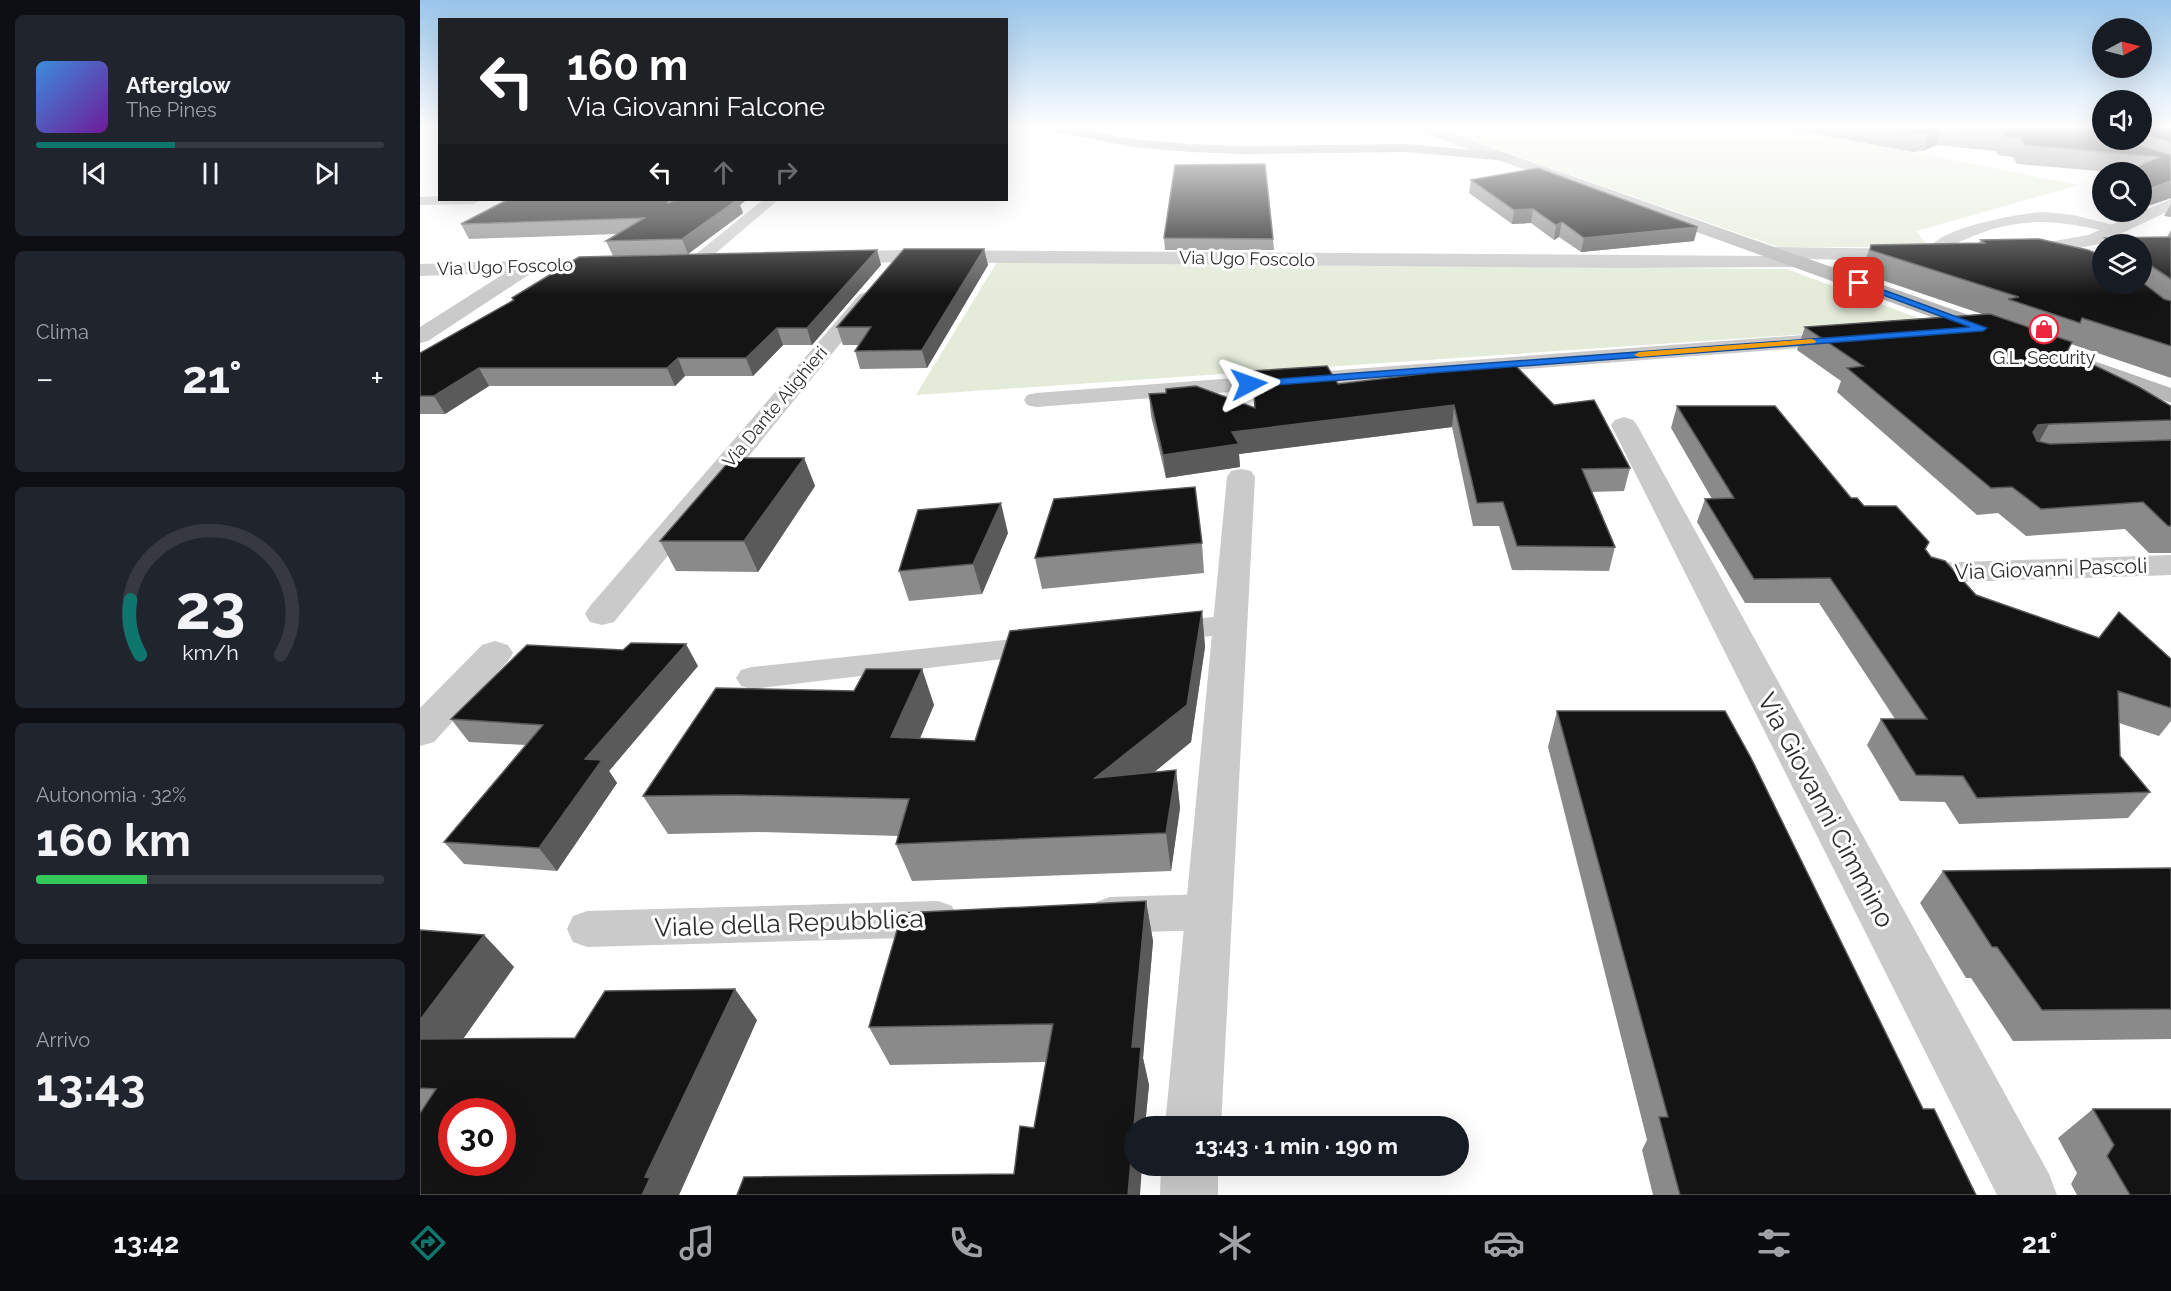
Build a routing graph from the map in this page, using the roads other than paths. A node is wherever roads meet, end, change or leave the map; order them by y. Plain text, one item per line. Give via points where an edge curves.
1 (1581, 184) edge
2 (420, 201) edge
3 (438, 201) edge
4 (770, 201) edge
5 (2171, 204) edge
6 (2112, 229) junction
7 (2125, 234) edge
8 (1774, 253) junction
9 (1998, 254) edge
10 (2019, 254) junction
11 (1944, 255) junction
12 (1965, 255) edge
13 (902, 256) junction
14 (811, 258) edge
15 (731, 260) edge
16 (697, 261) junction
17 (1797, 261) junction
18 (673, 262) edge
19 (625, 263) edge
20 (2073, 264) edge
21 (530, 266) junction
22 (420, 270) edge
23 (1983, 328) junction
24 (1936, 332) edge
25 (420, 336) edge
26 (1864, 337) edge
27 (2016, 340) edge
28 (2069, 359) joint
29 (2171, 396) edge
30 (1036, 400) dead end
31 (2143, 411) edge
32 (1624, 425) dead end
33 (1241, 477) dead end
34 (2171, 565) edge
35 (1931, 573) edge
36 (602, 614) dead end
37 (1232, 625) junction
38 (1138, 635) edge
39 (1068, 643) edge
40 (495, 653) dead end
41 (752, 678) dead end
42 (420, 732) edge
43 (1207, 912) junction
44 (1076, 915) edge
45 (968, 918) edge
46 (586, 929) dead end
47 (1194, 1116) edge
48 (1190, 1176) edge
49 (1189, 1195) edge
50 (2028, 1195) edge

1 - 8 main road
2 - 3 lane
4 - 16 lane
5 - 6 street
6 - 7 street
6 - 10 street via 2092,240
6 - 11 lane via 2075,220 2034,217 1962,233 1940,245
8 - 11 street
8 - 17 main road
9 - 10 street
10 - 20 street
11 - 12 street
13 - 14 street, Via Ugo Foscolo
13 - 17 street, Via Ugo Foscolo
13 - 36 street, Via Dante Alighieri
15 - 16 street
16 - 18 street
17 - 23 main road
19 - 21 street, Via Ugo Foscolo
21 - 22 street, Via Ugo Foscolo
21 - 25 street
23 - 24 street
23 - 27 main road
26 - 30 street
28 - 29 main road
28 - 31 street via 2083,373
32 - 50 street, Via Giovanni Cimmino
33 - 37 street
34 - 35 street, Via Giovanni Pascoli
37 - 38 lane
37 - 43 street
39 - 41 lane
40 - 42 street
43 - 44 lane
43 - 47 street
45 - 46 lane, Viale della Repubblica
48 - 49 street

